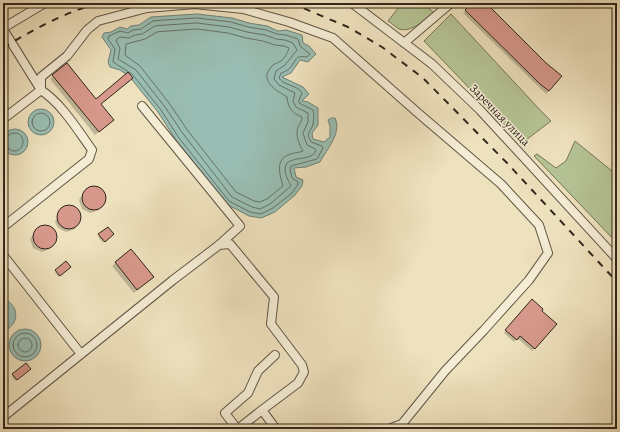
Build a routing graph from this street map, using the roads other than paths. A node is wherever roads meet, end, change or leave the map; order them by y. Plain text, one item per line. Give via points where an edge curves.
1 (45, 3) edge
2 (352, 3) edge
3 (451, 3) edge
4 (4, 26) edge
5 (404, 43) junction
6 (41, 90) junction
7 (142, 106) dead end
8 (3, 119) edge
9 (3, 226) edge
10 (220, 245) junction
11 (3, 255) edge
12 (617, 259) edge
13 (81, 354) junction
14 (275, 355) dead end
15 (262, 410) junction
16 (3, 417) edge
17 (391, 428) dead end
18 (238, 429) edge
19 (276, 429) edge

1 - 4 street
2 - 5 street, Заречная улица
3 - 5 street
4 - 6 street
5 - 12 street, Заречная улица via 432,64 480,110
6 - 8 street
6 - 9 street via 50,96 92,150 89,159
6 - 17 street via 41,77 67,56 87,30 98,21 146,8 195,4 243,9 333,38 501,184 539,225 548,253 529,280 445,371 402,424
7 - 10 street via 240,226
10 - 13 street via 167,284
10 - 15 street via 230,244 274,297 271,324 302,365 304,372 298,383
11 - 13 street
13 - 16 street
14 - 18 street via 258,371 248,394 225,413
15 - 18 street
15 - 19 street

